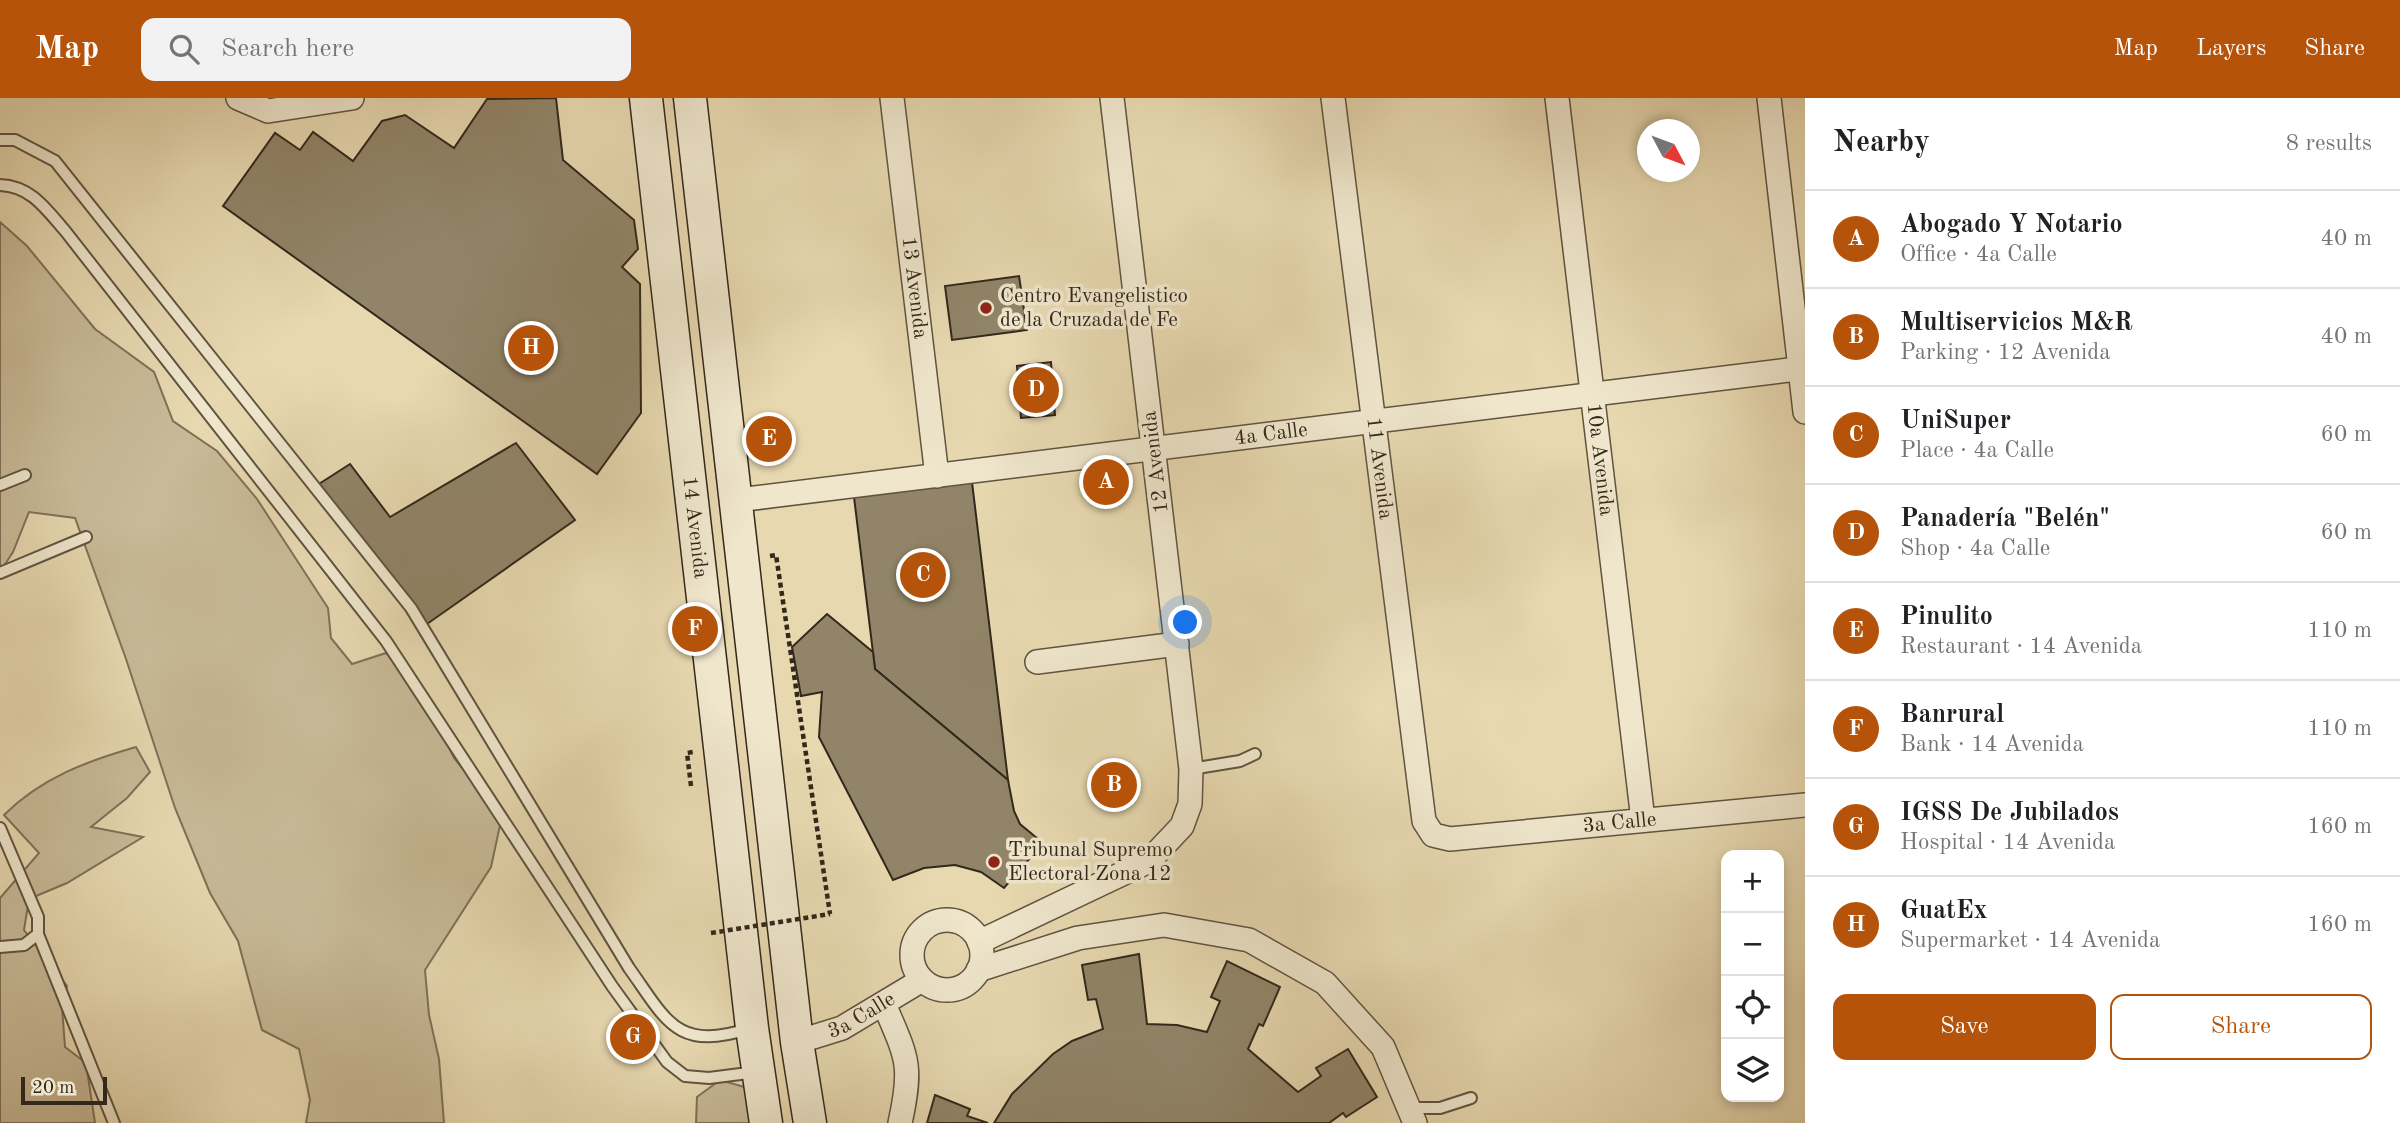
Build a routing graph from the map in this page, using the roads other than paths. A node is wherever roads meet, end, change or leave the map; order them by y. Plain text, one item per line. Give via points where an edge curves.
1 (352, 98) edge
2 (646, 98) edge
3 (690, 98) edge
4 (892, 98) edge
5 (1112, 98) edge
6 (1333, 98) edge
7 (1557, 98) edge
8 (1769, 98) edge
9 (240, 100) edge
10 (0, 140) edge
11 (0, 185) edge
12 (1802, 368) edge
13 (1592, 394) junction
14 (1805, 412) edge
15 (1375, 421) junction
16 (1155, 448) junction
17 (25, 475) dead end
18 (937, 476) junction
19 (0, 485) edge
20 (738, 500) junction
21 (86, 537) dead end
22 (0, 573) edge
23 (1177, 644) junction
24 (1037, 662) dead end
25 (1255, 754) dead end
26 (1191, 769) junction
27 (1805, 805) edge
28 (1643, 820) junction
29 (0, 828) edge
30 (1433, 835) joint
31 (1059, 905) junction
32 (38, 934) junction
33 (1078, 938) junction
34 (979, 942) junction
35 (0, 947) edge
36 (978, 970) junction
37 (922, 980) junction
38 (884, 1004) junction
39 (752, 1028) junction
40 (797, 1042) junction
41 (759, 1072) junction
42 (1471, 1098) dead end
43 (1412, 1116) edge
44 (114, 1123) edge
45 (766, 1123) edge
46 (810, 1123) edge
47 (900, 1123) edge

1 - 9 street via 268,111
2 - 39 main road, 14 Avenida
3 - 20 main road
4 - 18 street, 13 Avenida
5 - 16 street, 12 Avenida
6 - 15 street, 11 Avenida
7 - 13 street, 10a Avenida
8 - 12 street
10 - 39 lane via 15,140 55,161 411,608 629,968 664,1017 678,1031 697,1038
11 - 41 lane via 17,186 66,232 386,641 612,986 667,1062 685,1076
12 - 13 street, 4a Calle
12 - 14 street
13 - 15 street, 4a Calle
13 - 28 street, 10a Avenida
15 - 16 street, 4a Calle
15 - 30 street, 11 Avenida via 1424,821
16 - 18 street, 4a Calle
16 - 23 street, 12 Avenida
17 - 19 lane
18 - 20 street, 4a Calle
20 - 40 main road
21 - 22 lane
23 - 24 street
23 - 26 street, 12 Avenida
25 - 26 lane
26 - 31 street, 12 Avenida via 1190,804 1182,826 1149,861
27 - 28 street, 3a Calle
28 - 30 street, 3a Calle via 1450,839
29 - 32 lane via 38,917
31 - 33 street
31 - 34 street
32 - 35 lane via 24,945
32 - 44 lane
33 - 36 street
33 - 43 street via 1164,925 1249,940 1325,983 1383,1047
34 - 36 street
34 - 37 street via 966,925 955,920 944,919 923,929 916,938 912,960
36 - 37 street via 953,990
37 - 38 street, 3a Calle
38 - 40 street, 3a Calle via 842,1028
38 - 47 street via 908,1063
39 - 41 main road, 14 Avenida
40 - 46 main road
41 - 45 main road, 14 Avenida
42 - 43 lane

